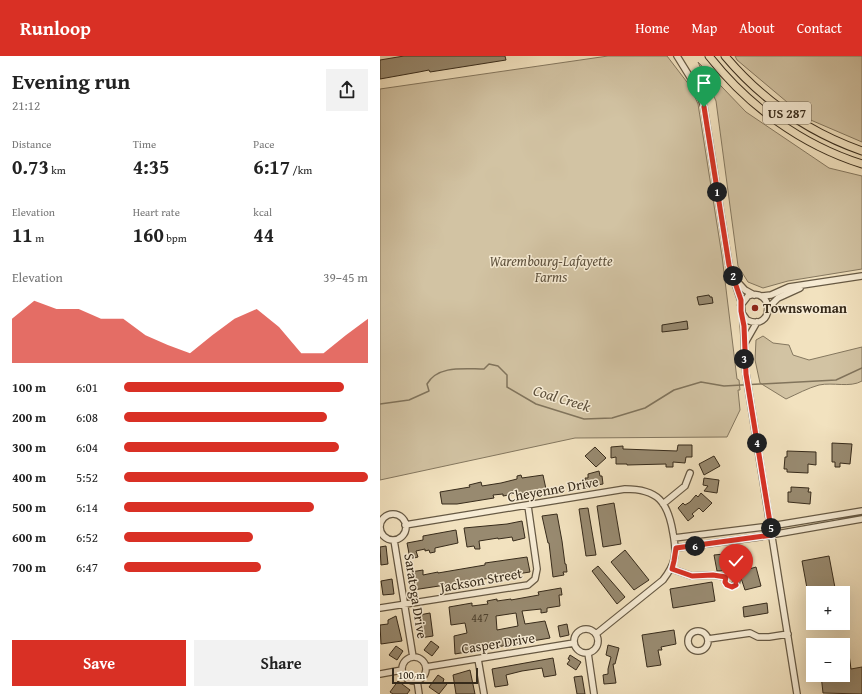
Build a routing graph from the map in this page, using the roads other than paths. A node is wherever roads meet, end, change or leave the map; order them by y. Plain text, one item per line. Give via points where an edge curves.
1 (677, 56) edge
2 (709, 56) edge
3 (725, 56) edge
4 (862, 151) edge
5 (862, 164) edge
6 (862, 276) edge
7 (734, 278) junction
8 (806, 285) junction
9 (757, 295) junction
10 (741, 305) junction
11 (768, 308) junction
12 (743, 316) junction
13 (757, 322) junction
14 (745, 343) junction
15 (690, 473) dead end
16 (663, 504) junction
17 (528, 506) junction
18 (862, 511) edge
19 (862, 519) edge
20 (405, 525) junction
21 (771, 526) junction
22 (380, 529) edge
23 (772, 535) junction
24 (674, 538) junction
25 (394, 540) junction
26 (676, 548) junction
27 (672, 569) junction
28 (726, 577) dead end
29 (404, 605) junction
30 (380, 608) edge
31 (596, 634) junction
32 (788, 634) junction
33 (708, 639) dead end
34 (574, 643) junction
35 (588, 653) junction
36 (413, 657) junction
37 (478, 659) junction
38 (426, 667) junction
39 (402, 670) junction
40 (380, 674) edge
41 (416, 680) junction
42 (419, 694) edge
43 (484, 694) edge
44 (594, 694) edge
45 (797, 694) edge

1 - 7 street via 698,90 704,107 729,265
2 - 5 main road, US 287 via 734,85 763,112 795,134
3 - 4 main road, US 287 via 757,89 794,118 821,134
6 - 8 street
7 - 9 street via 745,290
7 - 10 street
8 - 9 street via 789,287 771,295
8 - 11 street via 778,298
9 - 10 street via 746,298
9 - 11 street via 767,302
10 - 12 street
11 - 13 street via 764,318
12 - 13 street via 749,321
12 - 14 street
13 - 14 street
14 - 21 street via 746,374
15 - 16 street via 685,486
16 - 17 street, Cheyenne Drive via 649,492 625,489
16 - 24 street, Cheyenne Drive via 671,518
17 - 20 street, Cheyenne Drive
17 - 29 street, Jackson Street via 537,569 535,579 528,585
18 - 21 street
19 - 23 street
20 - 22 street via 399,516 389,515 383,519
20 - 25 street via 403,535
21 - 23 street
21 - 24 street
22 - 25 street via 387,538
23 - 26 street
23 - 32 street
24 - 26 street
25 - 29 street, Saratoga Drive
26 - 27 street
27 - 28 street via 692,576
27 - 31 street via 663,580
29 - 30 street, Jackson Street
29 - 36 street, Saratoga Drive
31 - 34 street via 582,630 577,634
31 - 35 street via 597,647
32 - 33 street via 769,637 750,633
32 - 45 street
34 - 35 street via 578,650
34 - 37 street, Casper Drive
35 - 44 street
36 - 38 street via 423,660
36 - 39 street via 405,661
37 - 38 street, Casper Drive
37 - 43 street
38 - 41 street via 425,674
39 - 40 street
39 - 41 street via 408,679
41 - 42 street

